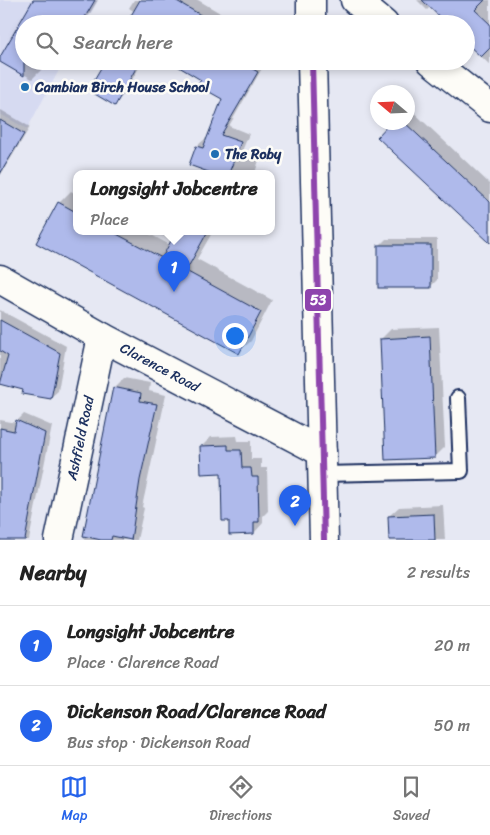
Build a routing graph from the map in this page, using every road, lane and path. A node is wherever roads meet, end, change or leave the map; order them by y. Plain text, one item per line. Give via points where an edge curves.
1 (311, 0) edge
2 (355, 0) edge
3 (311, 15) edge
4 (373, 15) edge
5 (312, 70) edge
6 (442, 70) edge
7 (490, 108) edge
8 (0, 279) edge
9 (102, 336) junction
10 (458, 398) dead end
11 (322, 463) junction
12 (59, 540) edge
13 (324, 540) edge

1 - 3 main road
2 - 4 main road
5 - 11 main road
6 - 7 main road
8 - 9 main road, Clarence Road
9 - 11 main road, Clarence Road
9 - 12 main road, Ashfield Road
10 - 11 lane via 461,471
11 - 13 main road

